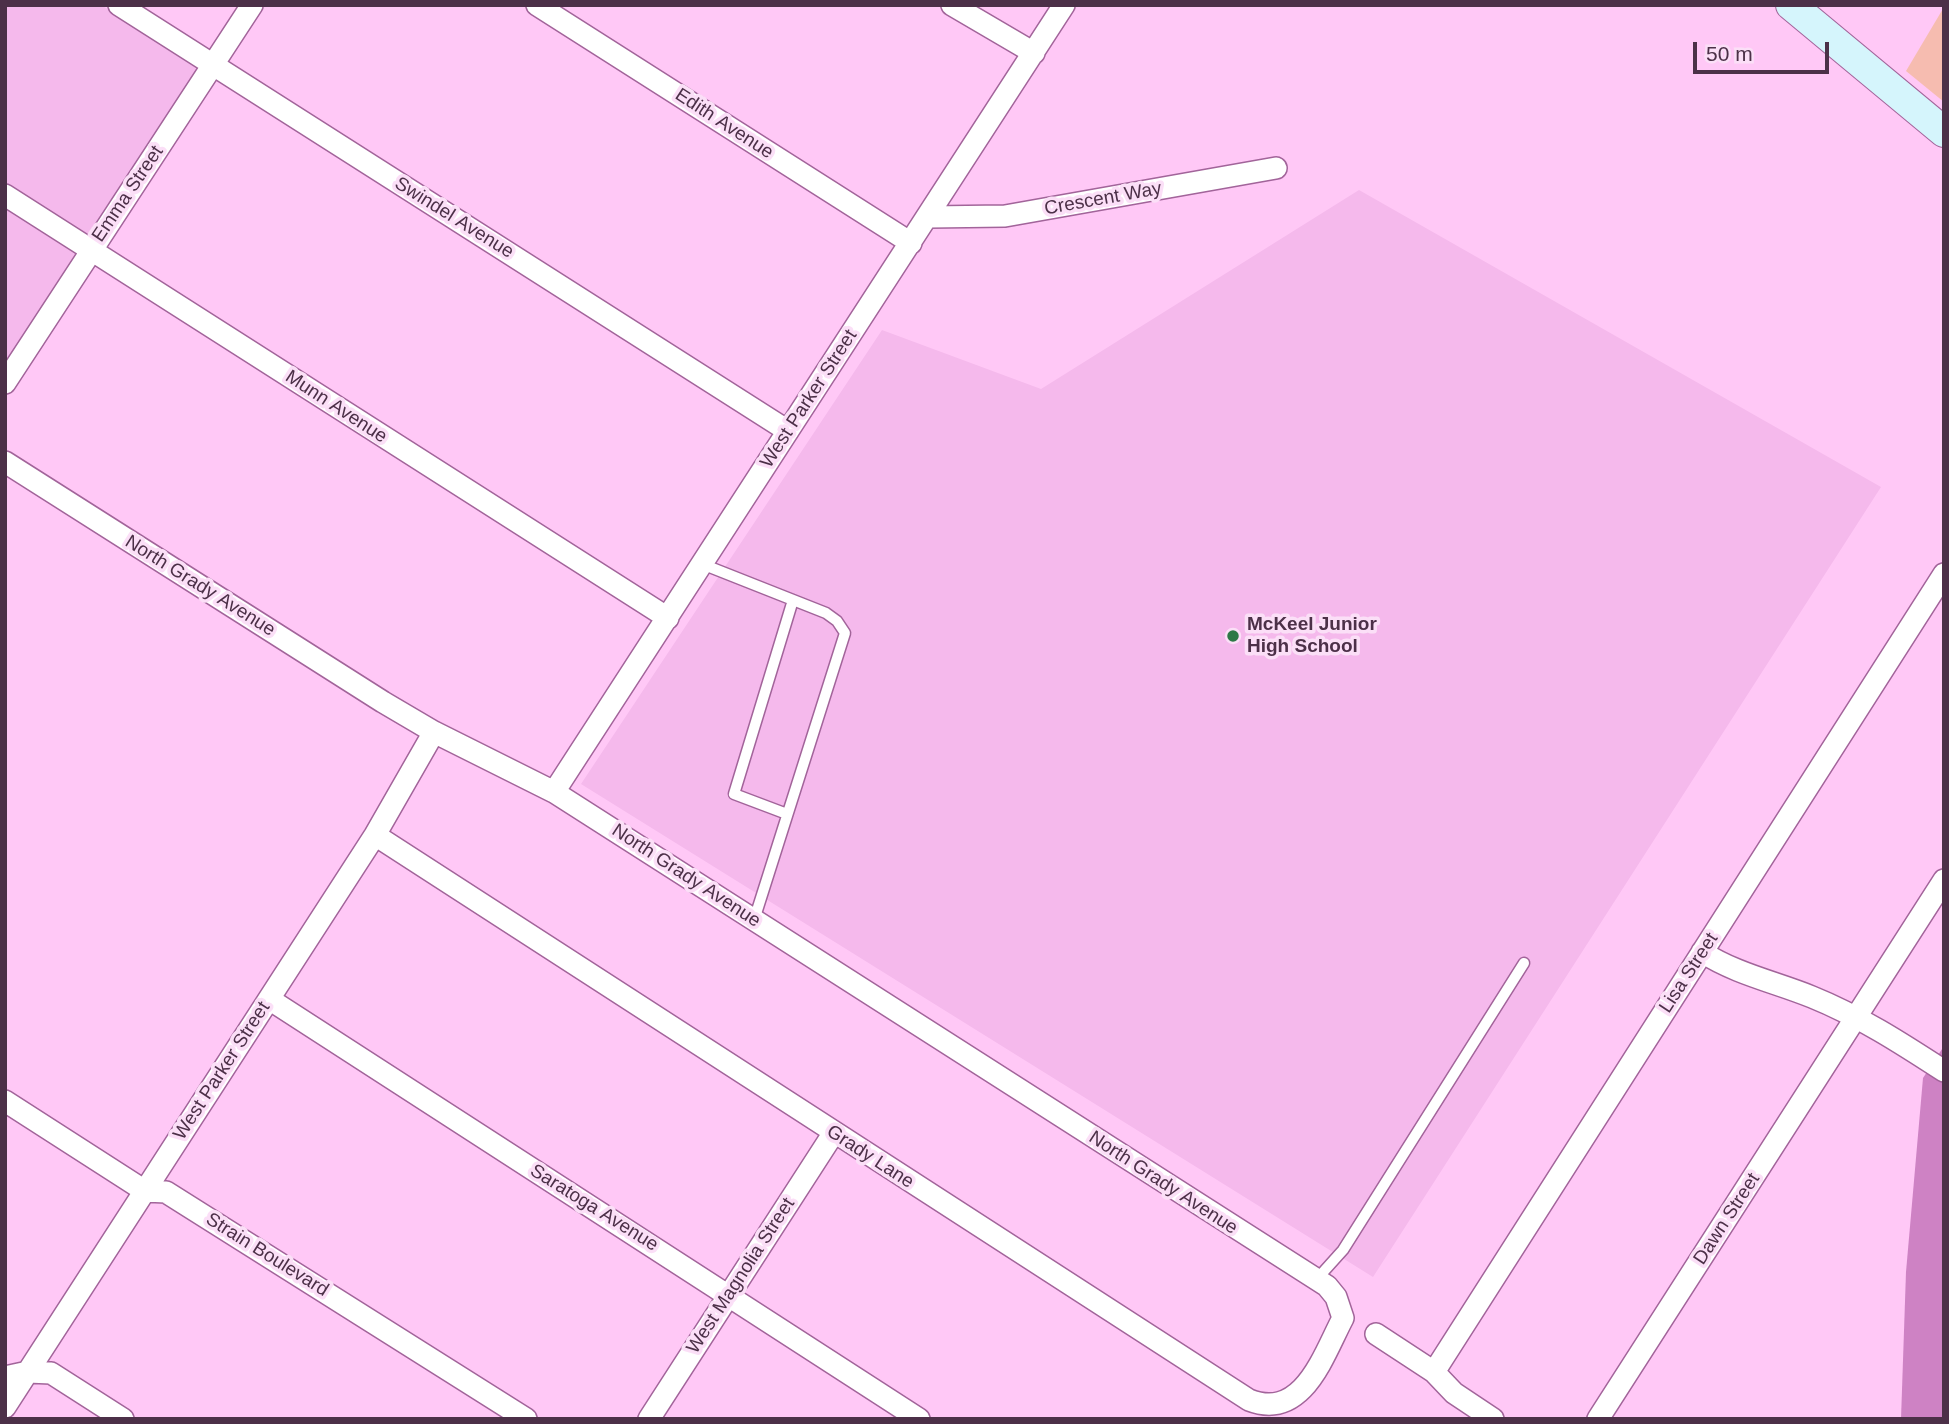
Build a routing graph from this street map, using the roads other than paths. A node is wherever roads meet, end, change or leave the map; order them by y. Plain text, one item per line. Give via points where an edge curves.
1 (119, 5) edge
2 (251, 5) edge
3 (537, 5) edge
4 (952, 5) edge
5 (1065, 5) edge
6 (1791, 5) edge
7 (1034, 53) junction
8 (213, 64) junction
9 (1944, 132) edge
10 (1276, 168) dead end
11 (5, 195) edge
12 (929, 217) junction
13 (911, 243) junction
14 (91, 249) junction
15 (5, 383) edge
16 (788, 431) junction
17 (5, 462) edge
18 (702, 564) junction
19 (1944, 574) edge
20 (793, 600) junction
21 (668, 618) junction
22 (434, 732) junction
23 (554, 792) junction
24 (787, 814) junction
25 (375, 835) junction
26 (1944, 880) edge
27 (754, 920) junction
28 (1702, 952) junction
29 (1524, 962) dead end
30 (269, 999) junction
31 (1856, 1018) junction
32 (1935, 1065) edge
33 (5, 1101) edge
34 (833, 1133) junction
35 (145, 1191) junction
36 (1316, 1280) junction
37 (728, 1295) junction
38 (1343, 1318) joint
39 (1376, 1334) dead end
40 (28, 1372) junction
41 (1434, 1372) junction
42 (5, 1377) edge
43 (5, 1407) edge
44 (123, 1419) edge
45 (526, 1419) edge
46 (649, 1419) edge
47 (919, 1419) edge
48 (1493, 1419) edge
49 (1598, 1419) edge

1 - 8 street, Swindel Avenue
2 - 8 street, Emma Street
3 - 13 street, Edith Avenue
4 - 7 street
5 - 7 street, West Parker Street
6 - 9 street
7 - 12 street, West Parker Street
8 - 14 street, Emma Street
8 - 16 street, Swindel Avenue
10 - 12 street, Crescent Way via 1005,216
11 - 14 street, Munn Avenue
12 - 13 street, West Parker Street
13 - 16 street, West Parker Street
14 - 15 street, Emma Street
14 - 21 street, Munn Avenue
16 - 18 street, West Parker Street
17 - 22 street, North Grady Avenue
18 - 20 lane
18 - 21 street, West Parker Street
19 - 28 street, Lisa Street
20 - 24 lane via 826,614 845,633
20 - 24 lane via 734,794
21 - 23 street, West Parker Street
22 - 23 street, North Grady Avenue
22 - 25 street, West Parker Street
23 - 27 street, North Grady Avenue
24 - 27 lane
25 - 30 street, West Parker Street
25 - 34 street, Grady Lane
26 - 31 street, Dawn Street
27 - 36 street, North Grady Avenue
28 - 31 street via 1724,967 1813,997
28 - 41 street, Lisa Street
29 - 36 lane via 1342,1250
30 - 35 street, West Parker Street
30 - 37 street, Saratoga Avenue
31 - 32 street
31 - 49 street, Dawn Street
33 - 35 street, Strain Boulevard
34 - 37 street, West Magnolia Street
34 - 38 street, Grady Lane via 1261,1405 1293,1398 1306,1387
35 - 40 street, West Parker Street
35 - 45 street, Strain Boulevard via 166,1192
36 - 38 street, North Grady Avenue via 1336,1297
37 - 46 street, West Magnolia Street
37 - 47 street, Saratoga Avenue
39 - 41 street
40 - 42 street
40 - 43 street, West Parker Street
40 - 44 street via 51,1373
41 - 48 street via 1454,1393

